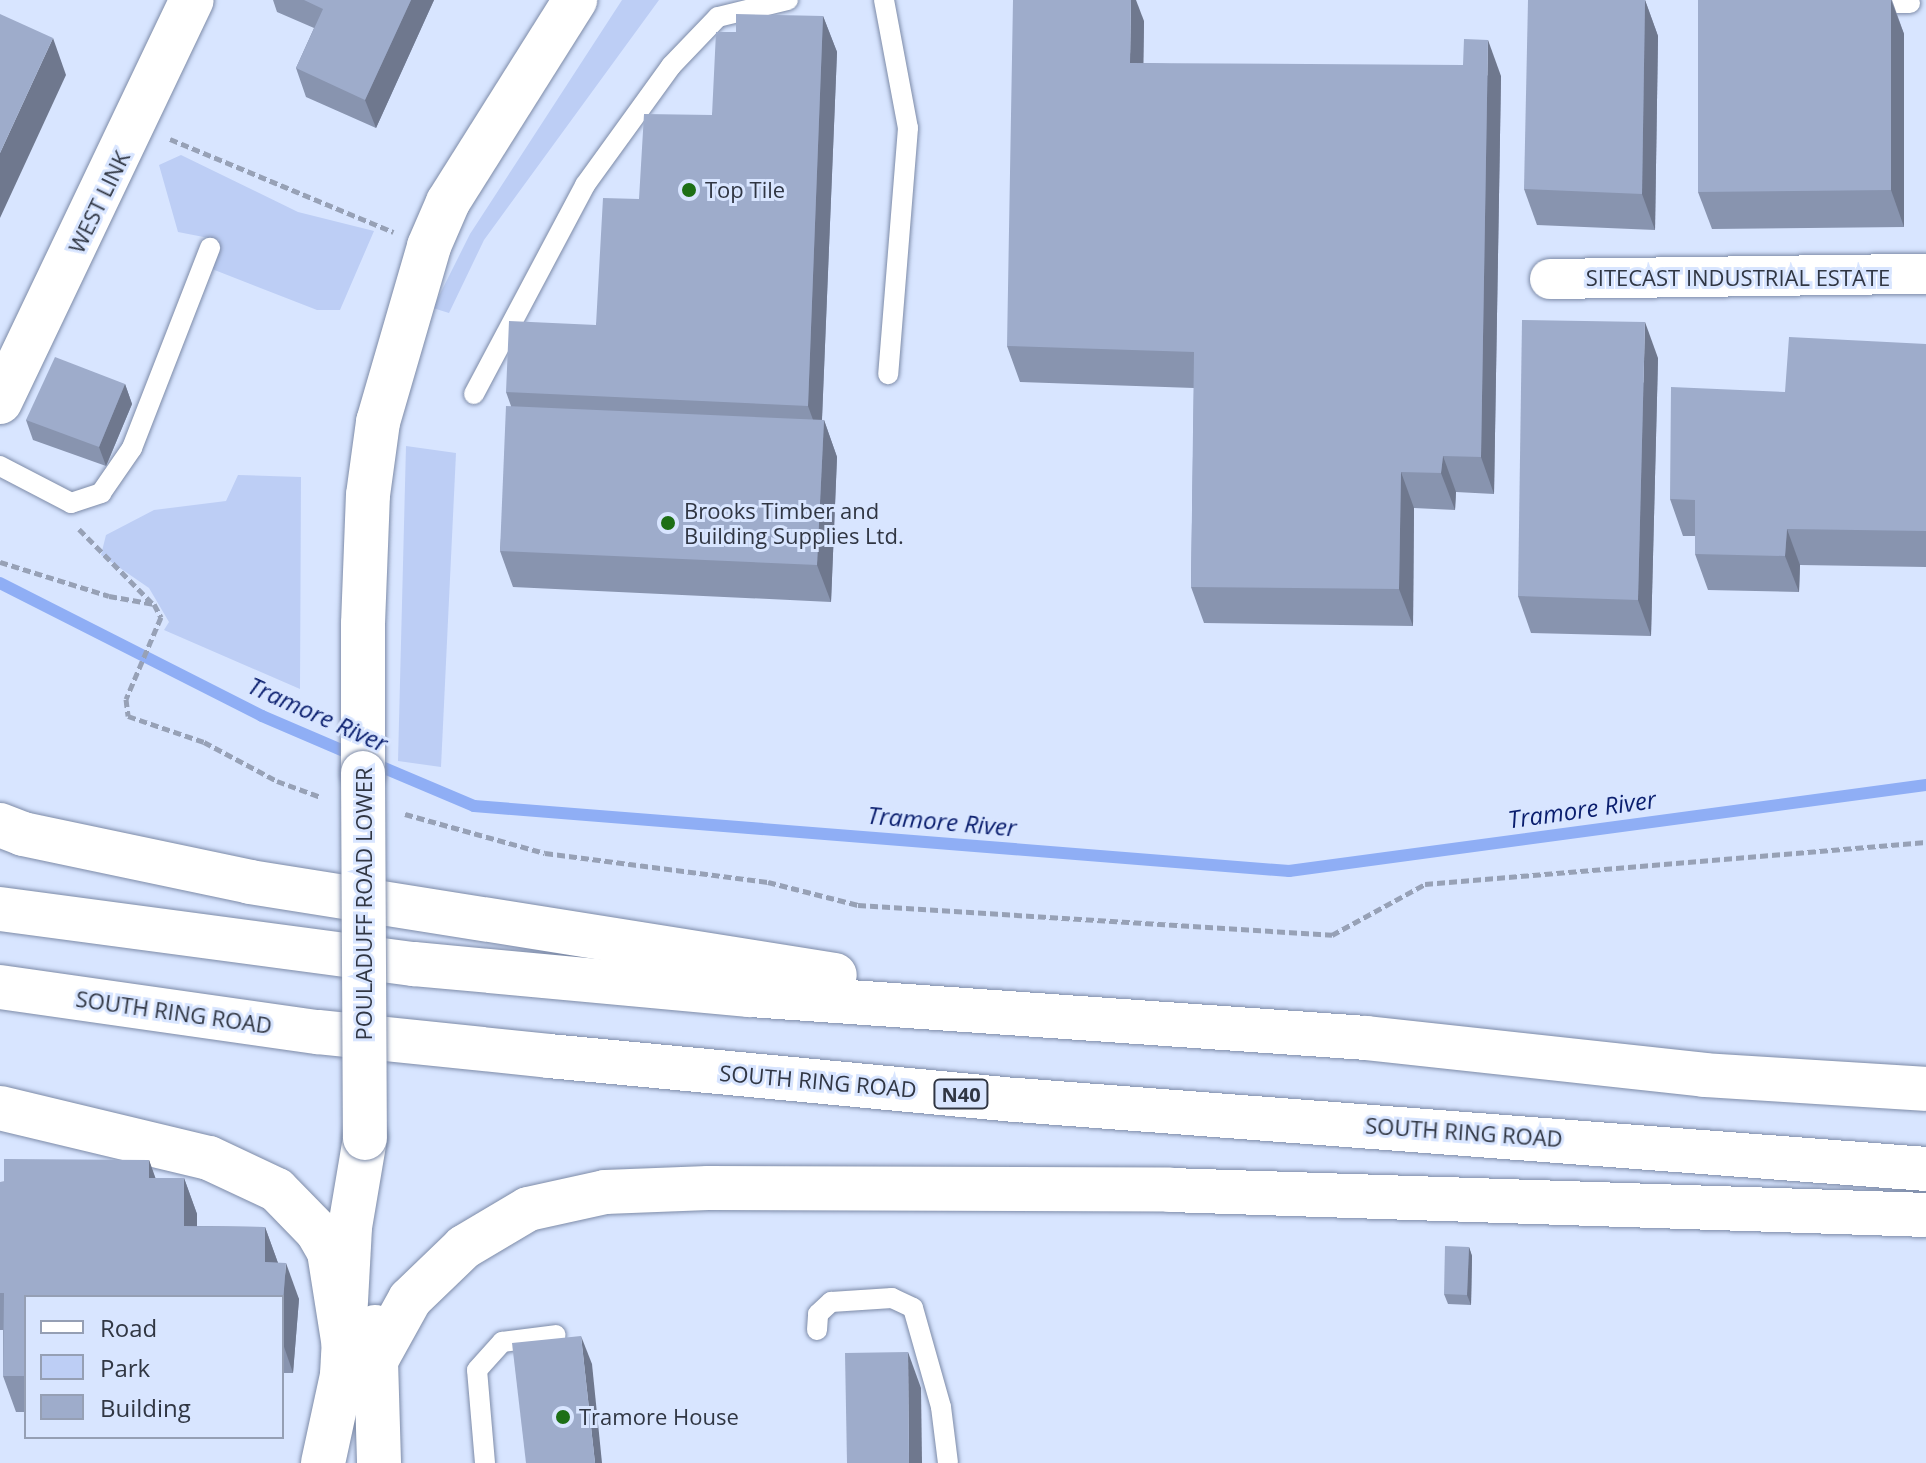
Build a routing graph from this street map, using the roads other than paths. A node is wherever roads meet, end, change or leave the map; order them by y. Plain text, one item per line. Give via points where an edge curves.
1 (192, 0) edge
2 (575, 0) edge
3 (788, 0) edge
4 (884, 0) edge
5 (1839, 3) edge
6 (1910, 3) dead end
7 (210, 248) dead end
8 (1926, 274) edge
9 (1550, 279) dead end
10 (888, 374) dead end
11 (474, 394) dead end
12 (0, 402) edge
13 (0, 466) edge
14 (0, 825) edge
15 (0, 909) edge
16 (0, 987) edge
17 (1113, 1018) junction
18 (1926, 1089) edge
19 (0, 1108) edge
20 (1926, 1169) edge
21 (1926, 1215) edge
22 (817, 1330) dead end
23 (556, 1335) edge
24 (359, 1355) junction
25 (323, 1463) edge
26 (379, 1463) edge
27 (485, 1463) edge
28 (948, 1463) edge

1 - 12 main road, WEST LINK
2 - 24 main road, POULADUFF ROAD LOWER, bridge via 506,103 429,246 378,422 368,495 363,624 365,1138 350,1227
3 - 11 lane via 718,17 671,66 585,185
4 - 10 lane via 908,128
5 - 6 lane
7 - 13 lane via 132,448 101,493 71,503
8 - 9 street, SITECAST INDUSTRIAL ESTATE
14 - 17 main road via 250,882
15 - 17 main road via 414,964 750,995
16 - 20 main road, SOUTH RING ROAD / N40 via 318,1032 1017,1100
17 - 18 main road via 1366,1038 1704,1075
19 - 24 main road via 209,1158 277,1190 317,1231 329,1252
21 - 24 main road via 1170,1190 605,1192 528,1209 464,1247
22 - 28 lane via 818,1314 831,1302 892,1298 913,1308 941,1407
23 - 27 lane via 502,1342 477,1370
24 - 25 main road, POULADUFF ROAD LOWER
24 - 26 main road, POULADUFF ROAD LOWER

